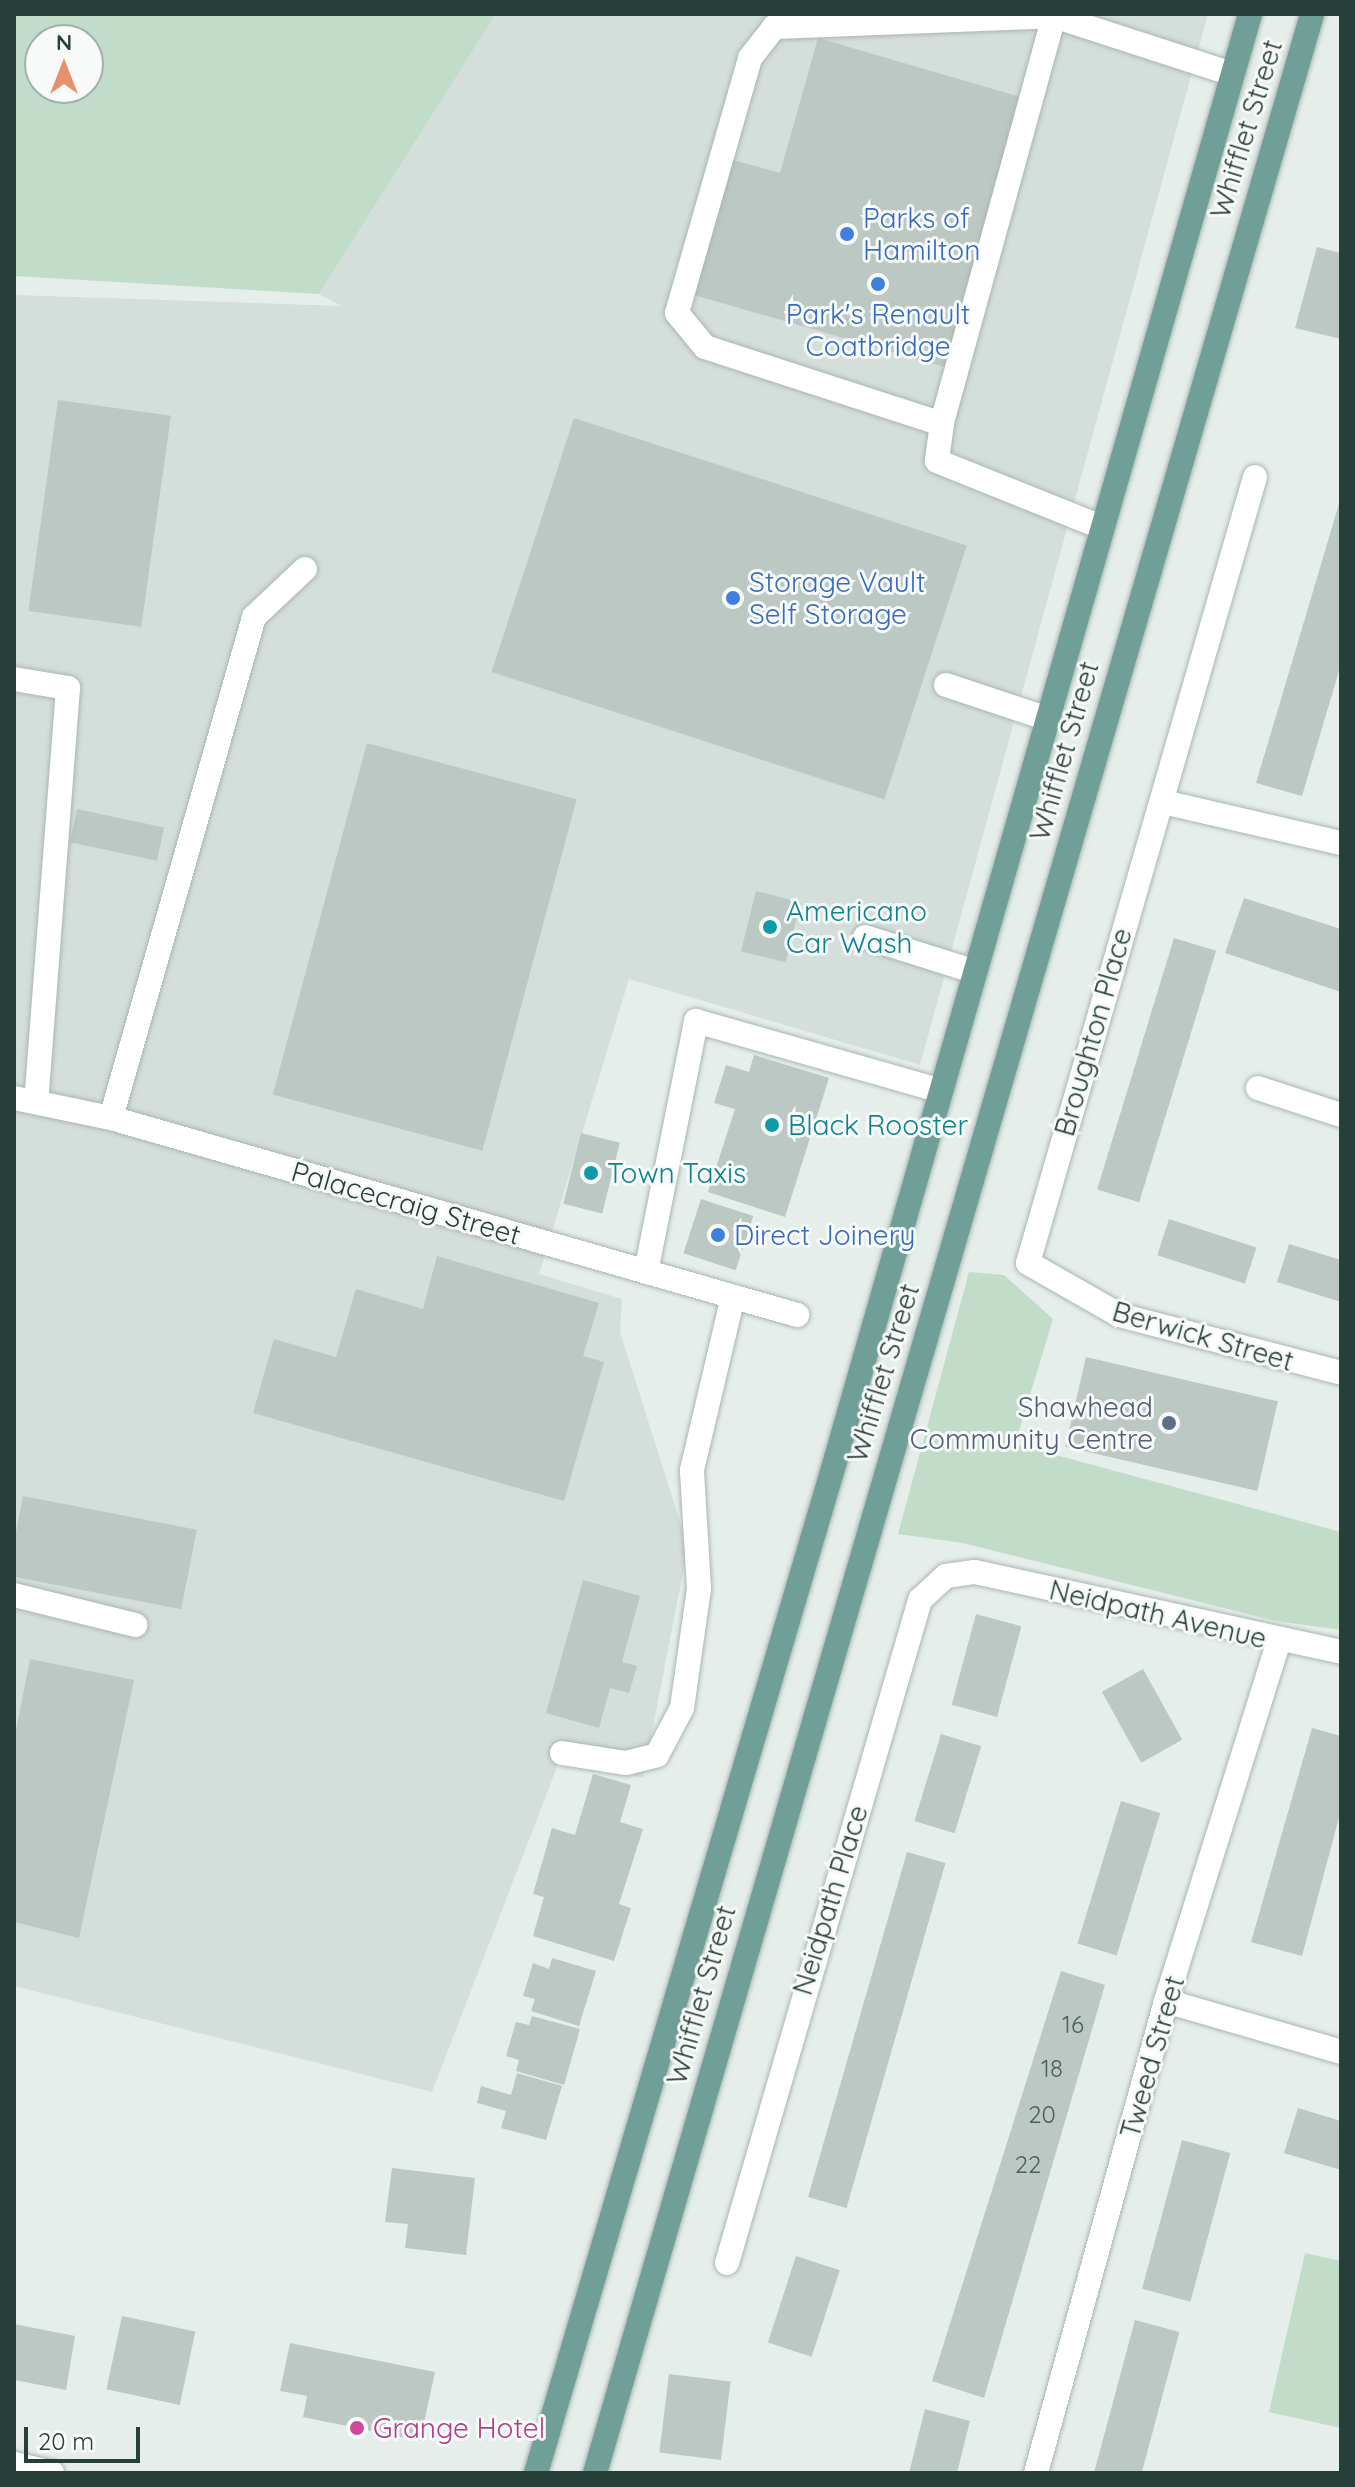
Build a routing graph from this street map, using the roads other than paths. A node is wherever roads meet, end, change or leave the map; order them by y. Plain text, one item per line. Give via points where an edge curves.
1 (1250, 14) edge
2 (1312, 14) edge
3 (1054, 16) edge
4 (1233, 74) junction
5 (942, 424) junction
6 (1255, 477) dead end
7 (1101, 527) junction
8 (305, 569) dead end
9 (14, 679) edge
10 (946, 685) dead end
11 (1045, 718) junction
12 (1163, 802) junction
13 (1341, 843) edge
14 (865, 937) dead end
15 (973, 971) junction
16 (1258, 1088) dead end
17 (939, 1090) junction
18 (25, 1100) edge
19 (1341, 1115) edge
20 (111, 1118) junction
21 (1028, 1263) joint
22 (646, 1272) junction
23 (733, 1297) junction
24 (797, 1315) dead end
25 (1341, 1373) edge
26 (975, 1572) joint
27 (14, 1595) edge
28 (135, 1625) dead end
29 (1278, 1643) junction
30 (1341, 1652) edge
31 (562, 1753) dead end
32 (1166, 2001) junction
33 (1341, 2052) edge
34 (727, 2263) dead end
35 (14, 2464) edge
36 (52, 2473) edge
37 (536, 2473) edge
38 (595, 2473) edge
39 (1036, 2473) edge

1 - 4 main road, Whifflet Street
2 - 38 main road, Whifflet Street
3 - 4 street
3 - 5 street
3 - 5 street via 774,27 750,58 677,313 705,347
4 - 7 main road, Whifflet Street
5 - 7 street via 937,461
6 - 12 street, Broughton Place
7 - 11 main road, Whifflet Street
8 - 20 street via 254,617
9 - 18 street via 68,688
10 - 11 street
11 - 15 main road, Whifflet Street
12 - 13 street
12 - 21 street, Broughton Place via 1089,1035
14 - 15 street
15 - 17 main road, Whifflet Street
16 - 19 street
17 - 22 street via 696,1021
17 - 37 main road, Whifflet Street via 836,1458
18 - 20 street, Palacecraig Street
20 - 22 street, Palacecraig Street
21 - 25 street, Berwick Street via 1077,1297 1119,1315
22 - 23 street, Palacecraig Street
23 - 24 street, Palacecraig Street
23 - 31 street via 692,1470 699,1589 682,1708 657,1755 626,1763
26 - 29 street, Neidpath Avenue
26 - 34 street, Neidpath Place via 946,1576 920,1600
27 - 28 street
29 - 30 street, Neidpath Avenue
29 - 32 street, Tweed Street
32 - 33 street
32 - 39 street, Tweed Street
35 - 36 street

